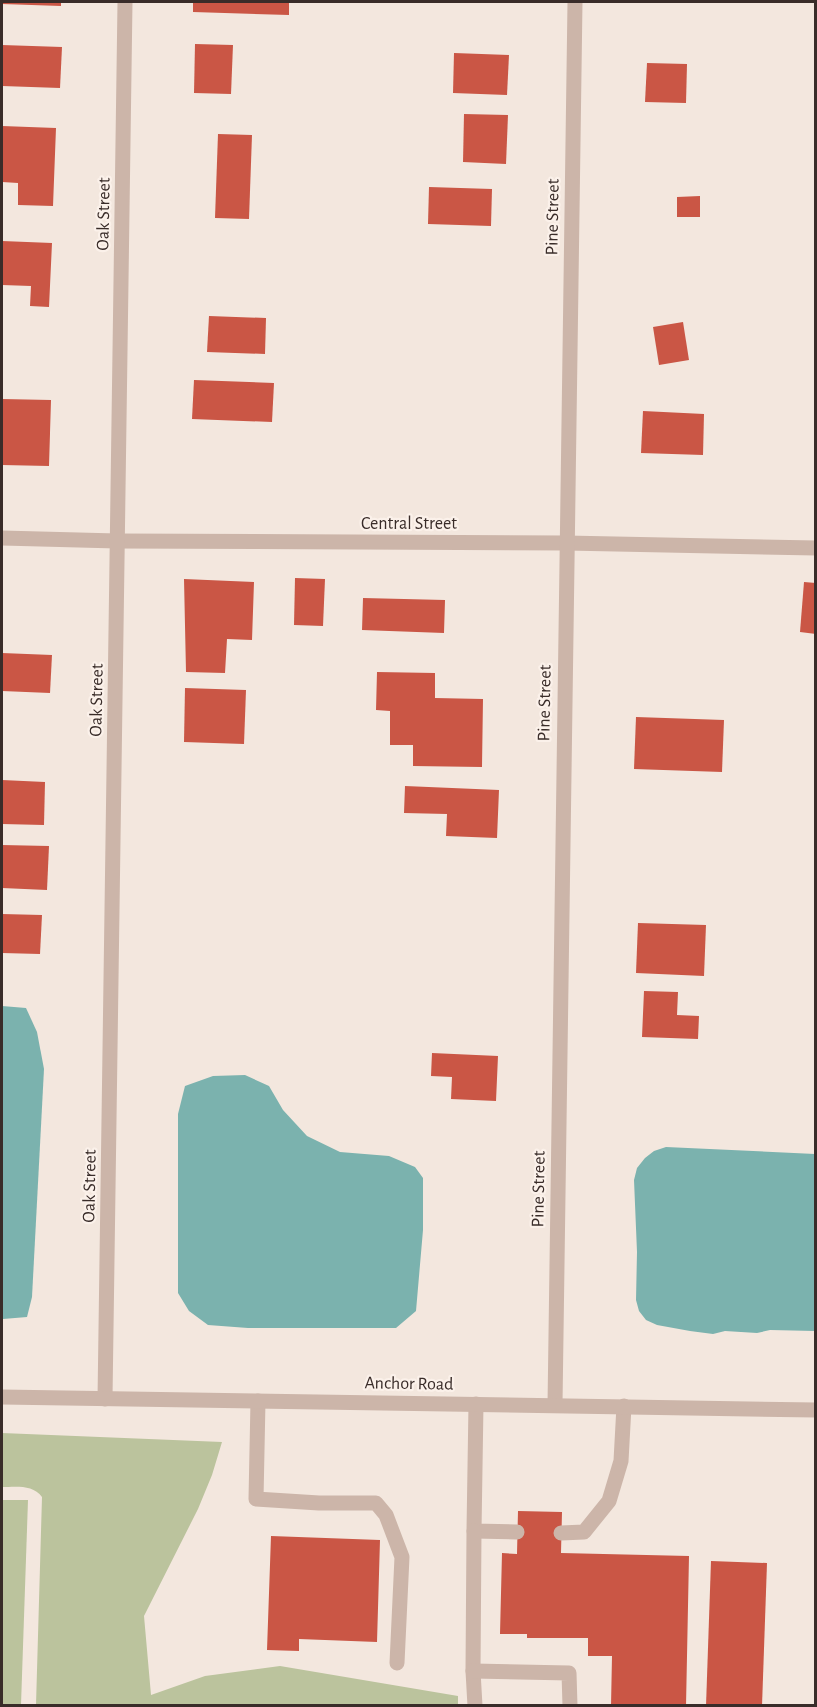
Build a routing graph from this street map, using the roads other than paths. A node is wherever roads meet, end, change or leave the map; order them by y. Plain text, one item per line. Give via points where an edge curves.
1 (125, 2) edge
2 (575, 2) edge
3 (2, 538) edge
4 (117, 541) junction
5 (566, 543) junction
6 (816, 548) edge
7 (2, 1397) edge
8 (105, 1399) junction
9 (258, 1401) junction
10 (476, 1404) junction
11 (555, 1405) junction
12 (624, 1406) junction
13 (816, 1410) edge
14 (474, 1531) junction
15 (517, 1532) dead end
16 (561, 1533) dead end
17 (397, 1663) dead end
18 (473, 1671) junction
19 (475, 1706) edge
20 (570, 1706) edge

1 - 4 street, Oak Street
2 - 5 street, Pine Street
3 - 4 street, Central Street
4 - 5 street, Central Street
4 - 8 street, Oak Street
5 - 6 street, Central Street
5 - 11 street, Pine Street
7 - 8 street, Anchor Road
8 - 9 street, Anchor Road
9 - 10 street, Anchor Road
9 - 17 street via 256,1499 376,1503 386,1515 402,1557
10 - 11 street, Anchor Road
10 - 14 street
11 - 12 street, Anchor Road
12 - 13 street, Anchor Road
12 - 16 street via 621,1461 609,1501 584,1532
14 - 15 street
14 - 18 street
18 - 19 street
18 - 20 street via 569,1673

